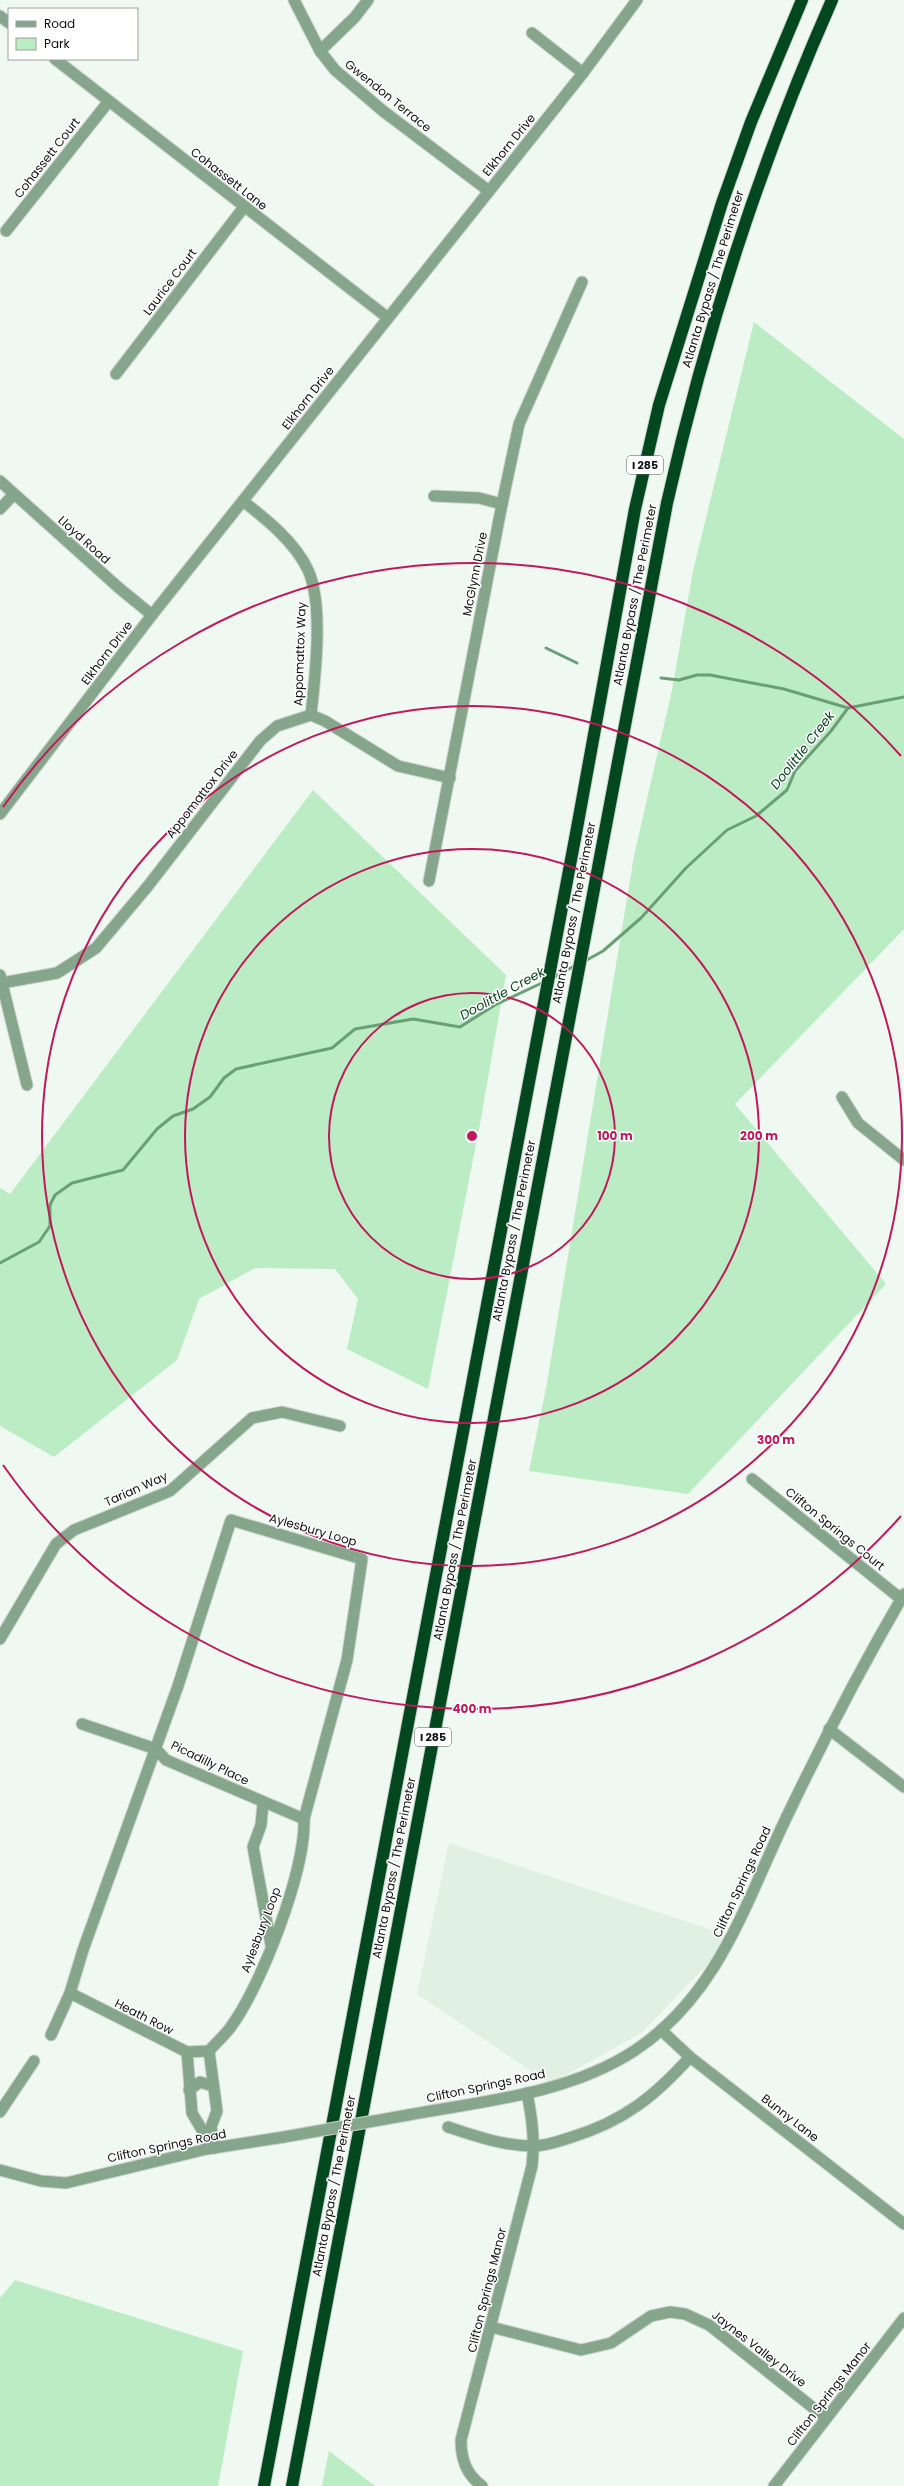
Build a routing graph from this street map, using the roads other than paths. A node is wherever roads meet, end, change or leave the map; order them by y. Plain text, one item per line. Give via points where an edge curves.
1 (294, 0) edge
2 (368, 0) edge
3 (637, 0) edge
4 (802, 0) edge
5 (832, 0) edge
6 (0, 16) edge
7 (8, 22) edge
8 (532, 33) dead end
9 (320, 51) junction
10 (56, 60) edge
11 (583, 73) junction
12 (109, 101) junction
13 (489, 191) junction
14 (244, 207) junction
15 (6, 231) dead end
16 (582, 282) dead end
17 (388, 318) junction
18 (116, 374) dead end
19 (0, 481) edge
20 (14, 494) junction
21 (434, 496) dead end
22 (243, 502) junction
23 (502, 504) junction
24 (0, 509) edge
25 (152, 615) junction
26 (311, 715) junction
27 (450, 778) junction
28 (0, 814) edge
29 (429, 881) dead end
30 (1, 979) edge
31 (27, 1085) dead end
32 (842, 1097) dead end
33 (904, 1160) edge
34 (340, 1426) dead end
35 (752, 1479) dead end
36 (903, 1596) edge
37 (0, 1639) edge
38 (82, 1724) dead end
39 (829, 1729) junction
40 (156, 1749) junction
41 (904, 1787) edge
42 (263, 1803) junction
43 (304, 1819) junction
44 (271, 1946) junction
45 (70, 1993) junction
46 (661, 2030) junction
47 (51, 2035) dead end
48 (209, 2051) junction
49 (187, 2052) junction
50 (690, 2057) junction
51 (34, 2061) dead end
52 (213, 2086) junction
53 (189, 2090) junction
54 (526, 2093) junction
55 (0, 2112) edge
56 (448, 2127) dead end
57 (534, 2146) junction
58 (211, 2149) junction
59 (0, 2170) edge
60 (904, 2224) edge
61 (904, 2318) edge
62 (491, 2327) junction
63 (826, 2418) junction
64 (264, 2486) edge
65 (292, 2486) edge
66 (482, 2486) edge
67 (774, 2486) edge

1 - 9 street, Gwendon Terrace
2 - 9 street via 356,17
3 - 11 street, Elkhorn Drive
4 - 64 highway, Atlanta Bypass / The Perimeter / I 285 via 751,122 722,203 659,405 615,615
5 - 65 highway, Atlanta Bypass / The Perimeter / I 285 via 788,103 731,261 696,380 666,503
6 - 7 street
8 - 11 street
9 - 13 street, Gwendon Terrace via 335,70 383,111
10 - 12 street, Cohassett Lane
11 - 13 street, Elkhorn Drive
12 - 14 street, Cohassett Lane
12 - 15 street, Cohassett Court
13 - 17 street, Elkhorn Drive
14 - 17 street, Cohassett Lane
14 - 18 street, Laurice Court
16 - 23 street, McGlynn Drive via 519,424
17 - 22 street, Elkhorn Drive
19 - 20 street, Lloyd Road
20 - 24 street
20 - 25 street, Lloyd Road
21 - 23 street via 466,496
22 - 25 street, Elkhorn Drive
22 - 26 street, Appomattox Way via 263,517 296,552 308,569 313,584 316,617
23 - 27 street, McGlynn Drive
25 - 28 street, Elkhorn Drive
26 - 27 street via 398,766
26 - 30 street, Appomattox Drive via 278,726 260,741 148,886 96,948 57,973
27 - 29 street, McGlynn Drive
30 - 31 street
32 - 33 street via 858,1123
34 - 37 street, Tarian Way via 282,1412 252,1418 170,1491 74,1530 56,1544
35 - 36 street, Clifton Springs Court
36 - 39 street, Clifton Springs Road
38 - 40 street, Picadilly Place
39 - 41 street
39 - 46 street, Clifton Springs Road via 727,1947 694,1995
40 - 42 street, Picadilly Place via 166,1760
40 - 43 street, Aylesbury Loop via 231,1520 362,1559 347,1660
40 - 45 street, Aylesbury Loop via 83,1950
42 - 43 street, Picadilly Place
42 - 44 street via 261,1825 253,1847
43 - 44 street, Aylesbury Loop via 304,1833 289,1900
44 - 48 street, Aylesbury Loop via 230,2029
45 - 47 street, Aylesbury Loop
45 - 49 street, Heath Row
46 - 50 street, Bunny Lane
46 - 54 street, Clifton Springs Road via 633,2051 601,2068 567,2082
48 - 49 street, Heath Row
48 - 52 street
49 - 53 street
50 - 57 street via 665,2085 627,2114 596,2130
50 - 60 street, Bunny Lane
51 - 55 street
52 - 53 street via 200,2082
52 - 58 street via 217,2111 210,2127
53 - 58 street via 192,2113
54 - 57 street, Clifton Springs Manor via 533,2119
54 - 58 street, Clifton Springs Road, bridge
56 - 57 street via 504,2143
57 - 62 street, Clifton Springs Manor via 532,2166
58 - 59 street, Clifton Springs Road via 66,2182 41,2181
61 - 63 street, Clifton Springs Manor
62 - 63 street, Jaynes Valley Drive via 582,2350 611,2343 651,2316 670,2312 685,2314 709,2325
62 - 66 street, Clifton Springs Manor via 461,2440 461,2455 466,2470
63 - 67 street, Clifton Springs Manor

